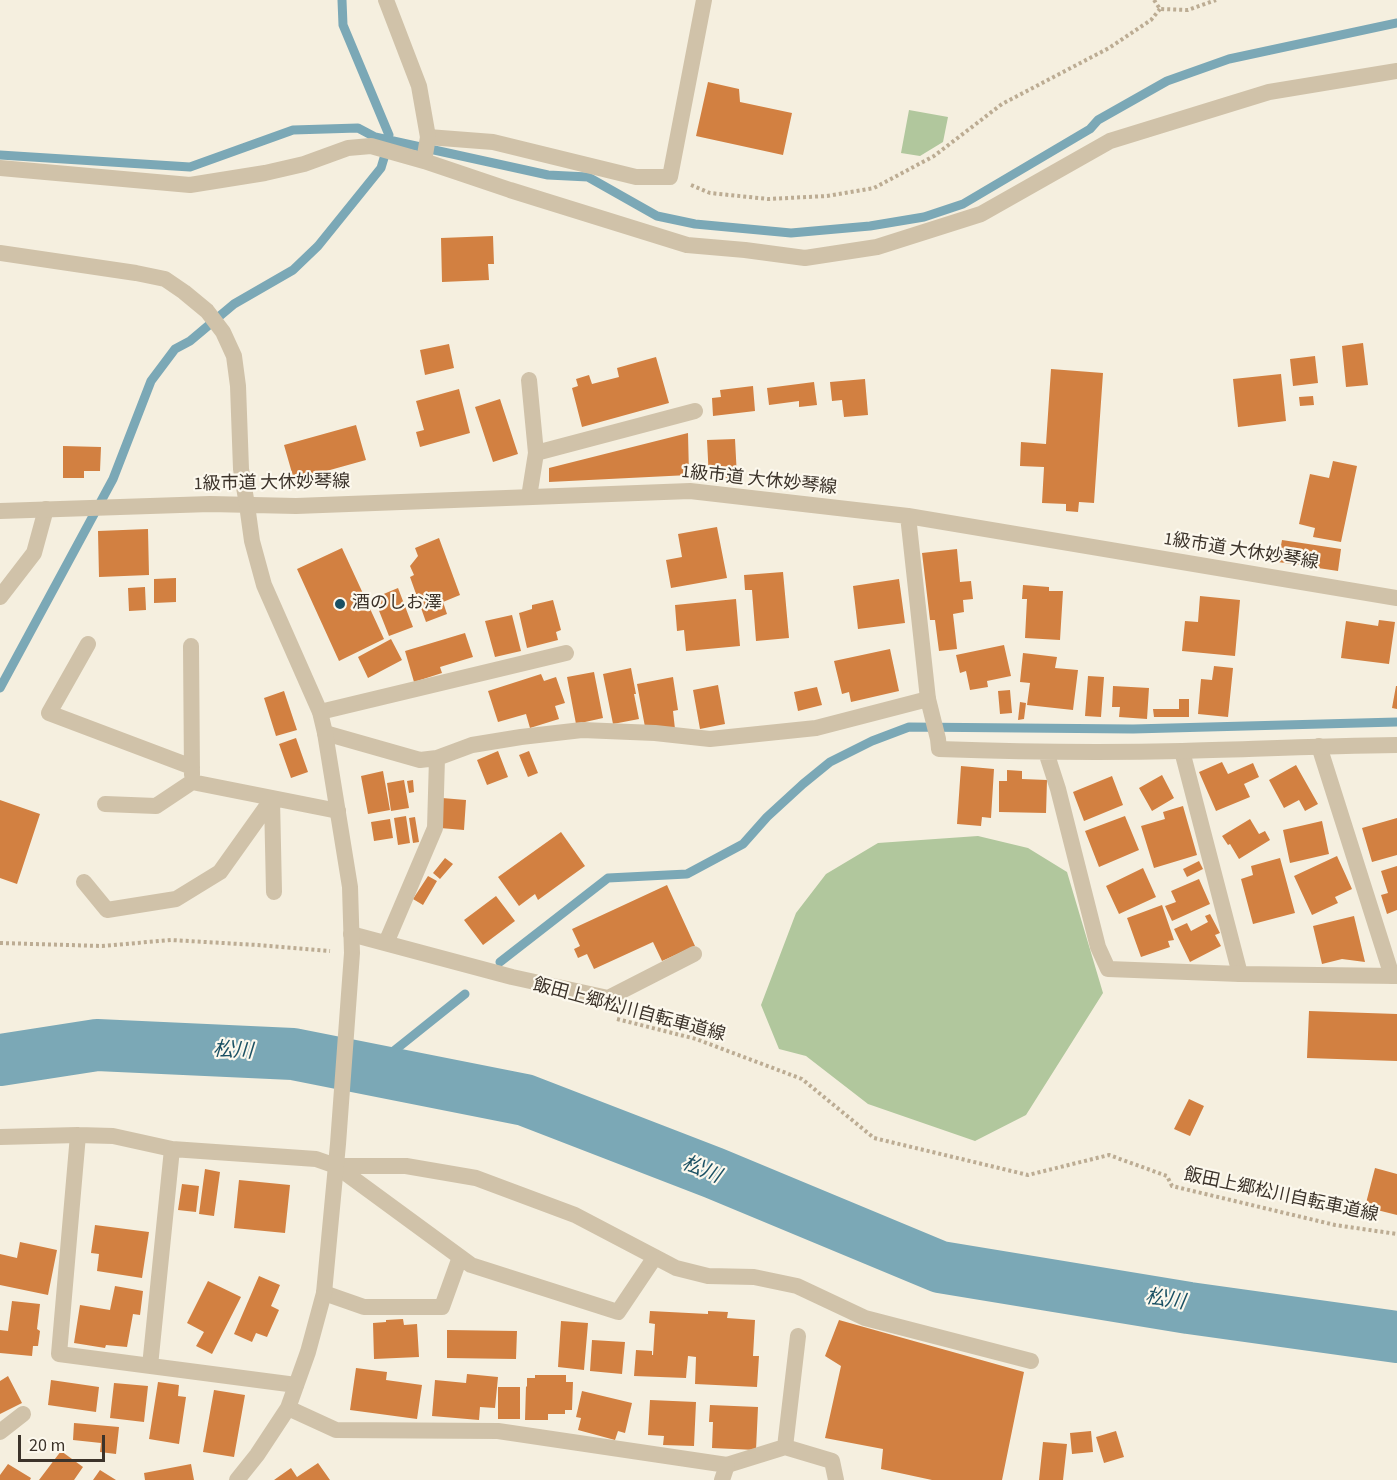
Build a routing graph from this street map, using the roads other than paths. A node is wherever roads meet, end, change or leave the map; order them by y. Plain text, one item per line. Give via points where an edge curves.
1 (386, 0) edge
2 (705, 0) edge
3 (1397, 71) edge
4 (428, 137) junction
5 (424, 161) junction
6 (0, 168) edge
7 (0, 253) edge
8 (529, 380) dead end
9 (695, 411) dead end
10 (536, 453) junction
11 (529, 497) junction
12 (247, 505) junction
13 (46, 509) junction
14 (0, 511) edge
15 (908, 516) junction
16 (0, 597) edge
17 (1397, 598) edge
18 (88, 644) dead end
19 (191, 646) dead end
20 (566, 653) dead end
21 (929, 704) junction
22 (320, 712) junction
23 (325, 733) junction
24 (1397, 745) edge
25 (1319, 746) junction
26 (1182, 751) junction
27 (1046, 752) junction
28 (437, 758) junction
29 (192, 775) junction
30 (272, 799) junction
31 (105, 804) dead end
32 (338, 811) junction
33 (84, 882) dead end
34 (274, 892) dead end
35 (351, 934) junction
36 (386, 943) junction
37 (694, 954) dead end
38 (1240, 974) junction
39 (1394, 976) edge
40 (78, 1135) junction
41 (0, 1137) edge
42 (172, 1149) junction
43 (336, 1166) junction
44 (460, 1257) junction
45 (655, 1257) junction
46 (324, 1293) junction
47 (798, 1336) dead end
48 (1031, 1361) dead end
49 (150, 1366) junction
50 (296, 1384) junction
51 (288, 1408) junction
52 (23, 1414) dead end
53 (0, 1432) edge
54 (785, 1447) junction
55 (724, 1473) edge
56 (237, 1480) edge
57 (836, 1480) edge

1 - 4 street via 419,86
2 - 4 street via 670,177 636,177 493,142
3 - 5 street via 1269,92 1110,141 981,214 877,247 805,258 687,245
4 - 5 street
5 - 6 street via 371,146 348,148 304,164 190,185
7 - 12 street via 165,279 207,310 234,356
8 - 10 street
9 - 10 street
10 - 11 street
11 - 12 street, 1級市道 大休妙琴線
11 - 15 street, 1級市道 大休妙琴線 via 690,491
12 - 13 street, 1級市道 大休妙琴線
12 - 22 street via 264,585
13 - 14 street
13 - 16 street via 34,553
15 - 17 street, 1級市道 大休妙琴線
15 - 21 street
18 - 29 street via 50,713
19 - 29 street
20 - 22 street
21 - 27 street via 939,749
21 - 28 street via 816,728 710,739 582,730 472,746
22 - 23 street
23 - 28 street via 420,760
23 - 32 street
24 - 25 street
25 - 26 street
25 - 39 street
26 - 27 street
26 - 38 street
27 - 38 street via 1098,947 1108,969
28 - 36 street via 435,828
29 - 30 street
29 - 31 street via 156,806
30 - 32 street
30 - 33 street via 219,872 176,899 107,910
30 - 34 street
32 - 35 street via 350,886
35 - 36 street
35 - 43 street
36 - 37 street via 608,998
38 - 39 street
40 - 41 street
40 - 42 street via 112,1136
40 - 49 street via 59,1354
42 - 43 street via 316,1159
42 - 49 street
43 - 44 street
43 - 45 street via 406,1166 476,1178 575,1215
43 - 46 street
44 - 45 street via 471,1265 618,1312
44 - 46 street via 442,1307 364,1307
45 - 48 street via 676,1268 708,1276 754,1277 797,1286 865,1318
46 - 50 street
47 - 54 street
49 - 50 street
50 - 51 street
51 - 55 street via 336,1430 498,1431
51 - 56 street
52 - 53 street
54 - 55 street
54 - 57 street via 832,1461

